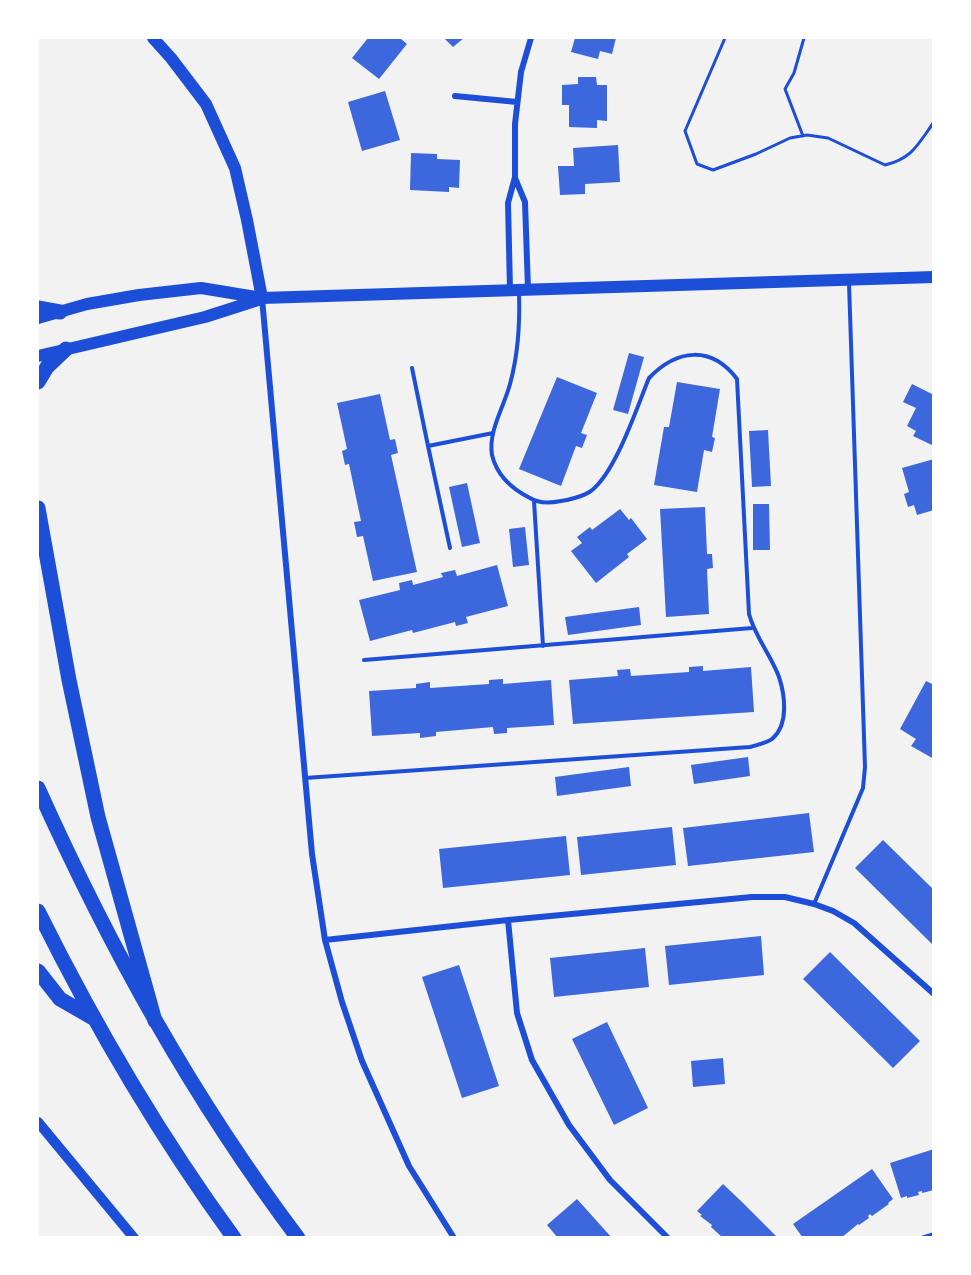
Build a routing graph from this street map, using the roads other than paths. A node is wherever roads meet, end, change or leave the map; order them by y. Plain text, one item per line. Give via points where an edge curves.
1 (153, 38) edge
2 (531, 38) edge
3 (455, 96) dead end
4 (517, 102) junction
5 (515, 177) junction
6 (933, 277) edge
7 (849, 279) junction
8 (519, 290) junction
9 (262, 298) junction
10 (38, 309) edge
11 (60, 312) junction
12 (38, 318) edge
13 (66, 349) junction
14 (38, 356) edge
15 (412, 368) dead end
16 (38, 382) edge
17 (493, 433) junction
18 (428, 446) junction
19 (534, 501) junction
20 (38, 508) edge
21 (450, 548) dead end
22 (752, 628) junction
23 (543, 646) junction
24 (364, 660) dead end
25 (305, 777) junction
26 (38, 788) edge
27 (814, 904) junction
28 (38, 911) edge
29 (508, 920) junction
30 (325, 940) junction
31 (38, 970) edge
32 (933, 994) edge
33 (95, 1020) junction
34 (155, 1022) junction
35 (38, 1122) edge
36 (933, 1234) edge
37 (134, 1238) edge
38 (234, 1238) edge
39 (298, 1238) edge
40 (453, 1238) edge
41 (668, 1238) edge
42 (924, 1238) edge

1 - 9 main road via 206,104 235,168
2 - 4 street
3 - 4 street
4 - 5 street
5 - 8 street via 508,203
5 - 8 street via 525,202
6 - 7 main road
7 - 8 main road
7 - 27 lane via 865,767 863,788
8 - 9 main road
8 - 17 lane via 520,317 510,384
9 - 11 main road via 201,288 139,295
9 - 13 main road via 205,317
9 - 25 street
10 - 11 highway
11 - 12 main road
13 - 14 main road
13 - 16 highway
15 - 18 lane
17 - 18 lane
17 - 19 lane via 492,454 502,479
18 - 21 lane
19 - 22 lane via 564,501 590,492 607,474 649,378 659,368 674,358 708,356 720,360 737,379
19 - 23 lane
20 - 34 highway via 98,817
22 - 23 lane
22 - 25 lane via 779,677 784,714 772,739 750,747
23 - 24 lane
25 - 30 street
26 - 34 highway via 108,936
27 - 29 street via 785,897 752,897
27 - 32 street via 854,923
28 - 33 highway
29 - 30 street
29 - 41 street via 517,1013 532,1060 569,1125 603,1171
30 - 40 street via 362,1061 409,1166
31 - 33 highway via 60,999
33 - 38 highway via 168,1141
34 - 39 highway via 204,1103
35 - 37 street
36 - 42 street

